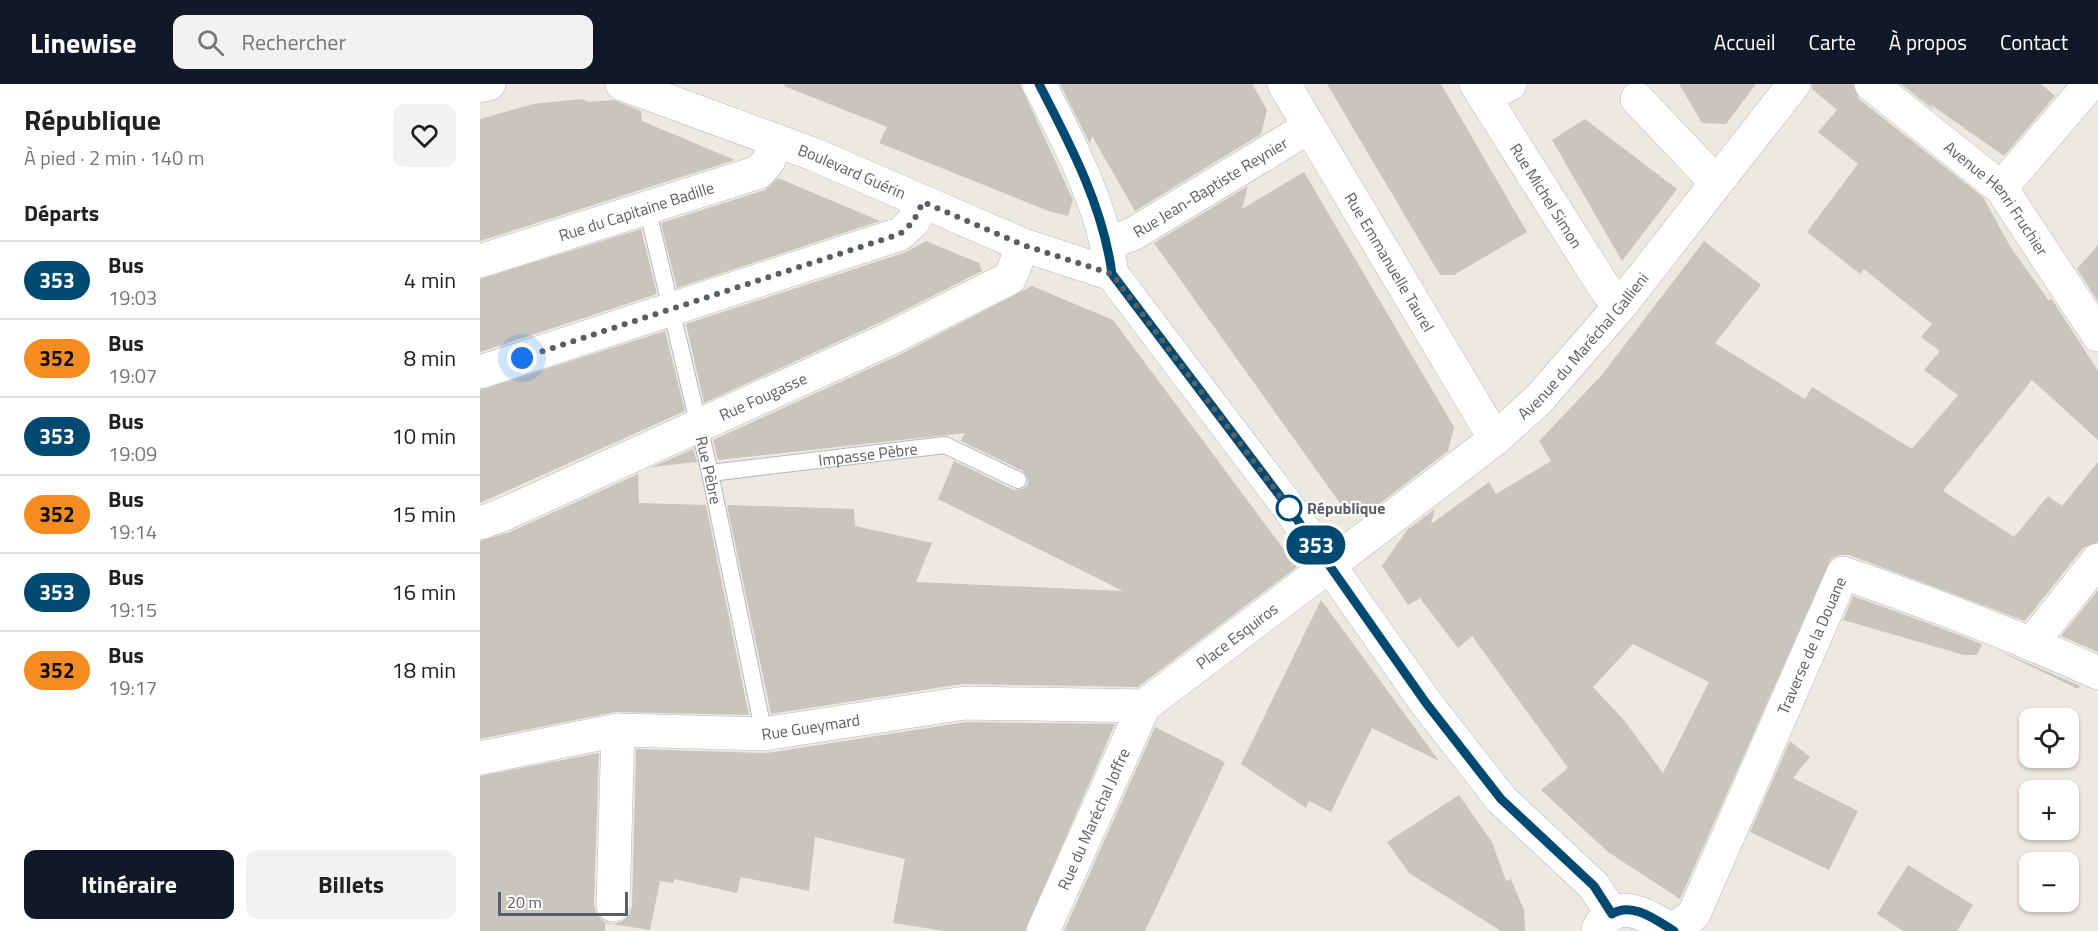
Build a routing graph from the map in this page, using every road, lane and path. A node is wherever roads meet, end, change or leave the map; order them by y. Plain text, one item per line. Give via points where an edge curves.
1 (489, 84) edge
2 (622, 84) edge
3 (1039, 84) edge
4 (1284, 84) edge
5 (1794, 84) edge
6 (1871, 84) edge
7 (2090, 84) edge
8 (480, 86) edge
9 (1490, 89) edge
10 (1631, 89) edge
11 (1309, 127) junction
12 (775, 142) junction
13 (1716, 183) junction
14 (2001, 188) junction
15 (923, 202) junction
16 (650, 207) junction
17 (1023, 245) junction
18 (1110, 259) junction
19 (480, 261) edge
20 (1620, 306) junction
21 (669, 308) junction
22 (2098, 335) edge
23 (480, 372) edge
24 (697, 425) junction
25 (1495, 439) junction
26 (710, 473) junction
27 (1018, 480) dead end
28 (480, 523) edge
29 (2098, 560) edge
30 (1330, 565) junction
31 (2032, 643) junction
32 (2098, 673) edge
33 (1144, 706) junction
34 (618, 730) junction
35 (764, 734) junction
36 (480, 758) edge
37 (613, 905) dead end
38 (1605, 922) edge
39 (1043, 931) edge
40 (1673, 931) edge

1 - 8 street
2 - 12 street, Boulevard Guérin
3 - 18 street via 1079,160
4 - 11 street, Rue Emmanuelle Taurel
5 - 13 street, Avenue du Maréchal Gallieni
6 - 14 street, Avenue Henri Fruchier
7 - 14 street
9 - 20 street, Rue Michel Simon via 1604,287
10 - 13 street
11 - 18 street, Rue Jean-Baptiste Reynier via 1133,234
11 - 25 street, Rue Emmanuelle Taurel
12 - 15 street, Boulevard Guérin via 813,154
12 - 16 street, Rue du Capitaine Badille via 769,160 759,172
13 - 20 street, Avenue du Maréchal Gallieni
14 - 22 street, Avenue Henri Fruchier
15 - 17 street, Boulevard Guérin
15 - 21 street via 913,222 900,234
16 - 19 street, Rue du Capitaine Badille
16 - 21 lane, Rue Pèbre
17 - 18 street, Boulevard Guérin
17 - 24 street, Rue Fougasse via 1010,278 890,339
18 - 30 street
20 - 25 street, Avenue du Maréchal Gallieni via 1539,399
21 - 23 street
21 - 24 lane, Rue Pèbre
24 - 26 lane, Rue Pèbre
24 - 28 street, Rue Fougasse
25 - 30 street, Avenue du Maréchal Gallieni
26 - 27 lane, Impasse Pèbre via 945,444
26 - 35 lane, Rue Pèbre
29 - 31 street
30 - 33 street, Place Esquiros
30 - 38 street via 1426,703 1501,799 1594,886
31 - 32 street, Traverse de la Douane
31 - 40 street, Traverse de la Douane via 1843,573 1694,914
33 - 35 street, Rue Gueymard via 965,703
33 - 39 street, Rue du Maréchal Joffre
34 - 35 street, Rue Gueymard
34 - 36 street, Rue Gueymard
34 - 37 street
38 - 40 street via 1628,909 1639,911

